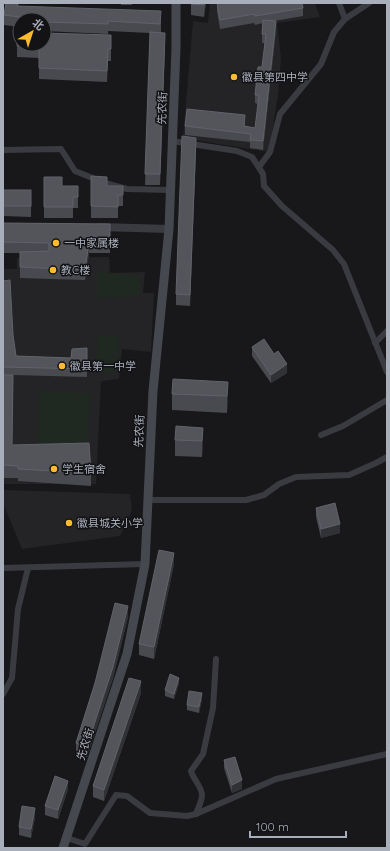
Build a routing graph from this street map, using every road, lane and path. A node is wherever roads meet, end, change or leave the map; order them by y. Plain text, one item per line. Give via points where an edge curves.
1 (176, 3) edge
2 (339, 3) edge
3 (369, 3) edge
4 (345, 20) junction
5 (172, 141) junction
6 (3, 150) edge
7 (259, 167) junction
8 (170, 190) junction
9 (90, 227) edge
10 (169, 229) junction
11 (387, 331) edge
12 (375, 343) junction
13 (387, 372) edge
14 (387, 400) edge
15 (321, 435) dead end
16 (387, 457) edge
17 (148, 500) junction
18 (145, 564) junction
19 (3, 568) edge
20 (28, 568) junction
21 (216, 659) dead end
22 (3, 694) edge
23 (387, 754) edge
24 (196, 814) junction
25 (67, 838) junction
26 (85, 846) edge
27 (63, 848) edge

1 - 5 main road, 先农街
2 - 4 street
3 - 4 street
4 - 7 street via 334,32 321,64 280,114 270,152
5 - 7 street via 237,151 252,157
5 - 8 main road, 先农街
6 - 8 street via 62,149 75,171 105,183 127,189
7 - 12 street via 263,174 264,186 282,206 333,250 344,264
8 - 10 main road, 先农街
9 - 10 street
10 - 17 main road, 先农街 via 153,391
11 - 12 street
12 - 13 street
14 - 15 street via 343,426
16 - 17 street via 349,475 296,477 279,484 264,495 246,500
17 - 18 main road, 先农街
18 - 20 street
18 - 25 main road, 先农街 via 127,654
19 - 20 street
20 - 22 street via 18,609 12,678
21 - 24 street via 213,708 203,754 192,771 202,795
23 - 24 street via 276,779
24 - 26 street via 187,816 150,813 127,796 116,795
25 - 26 street
25 - 27 main road, 先农街

